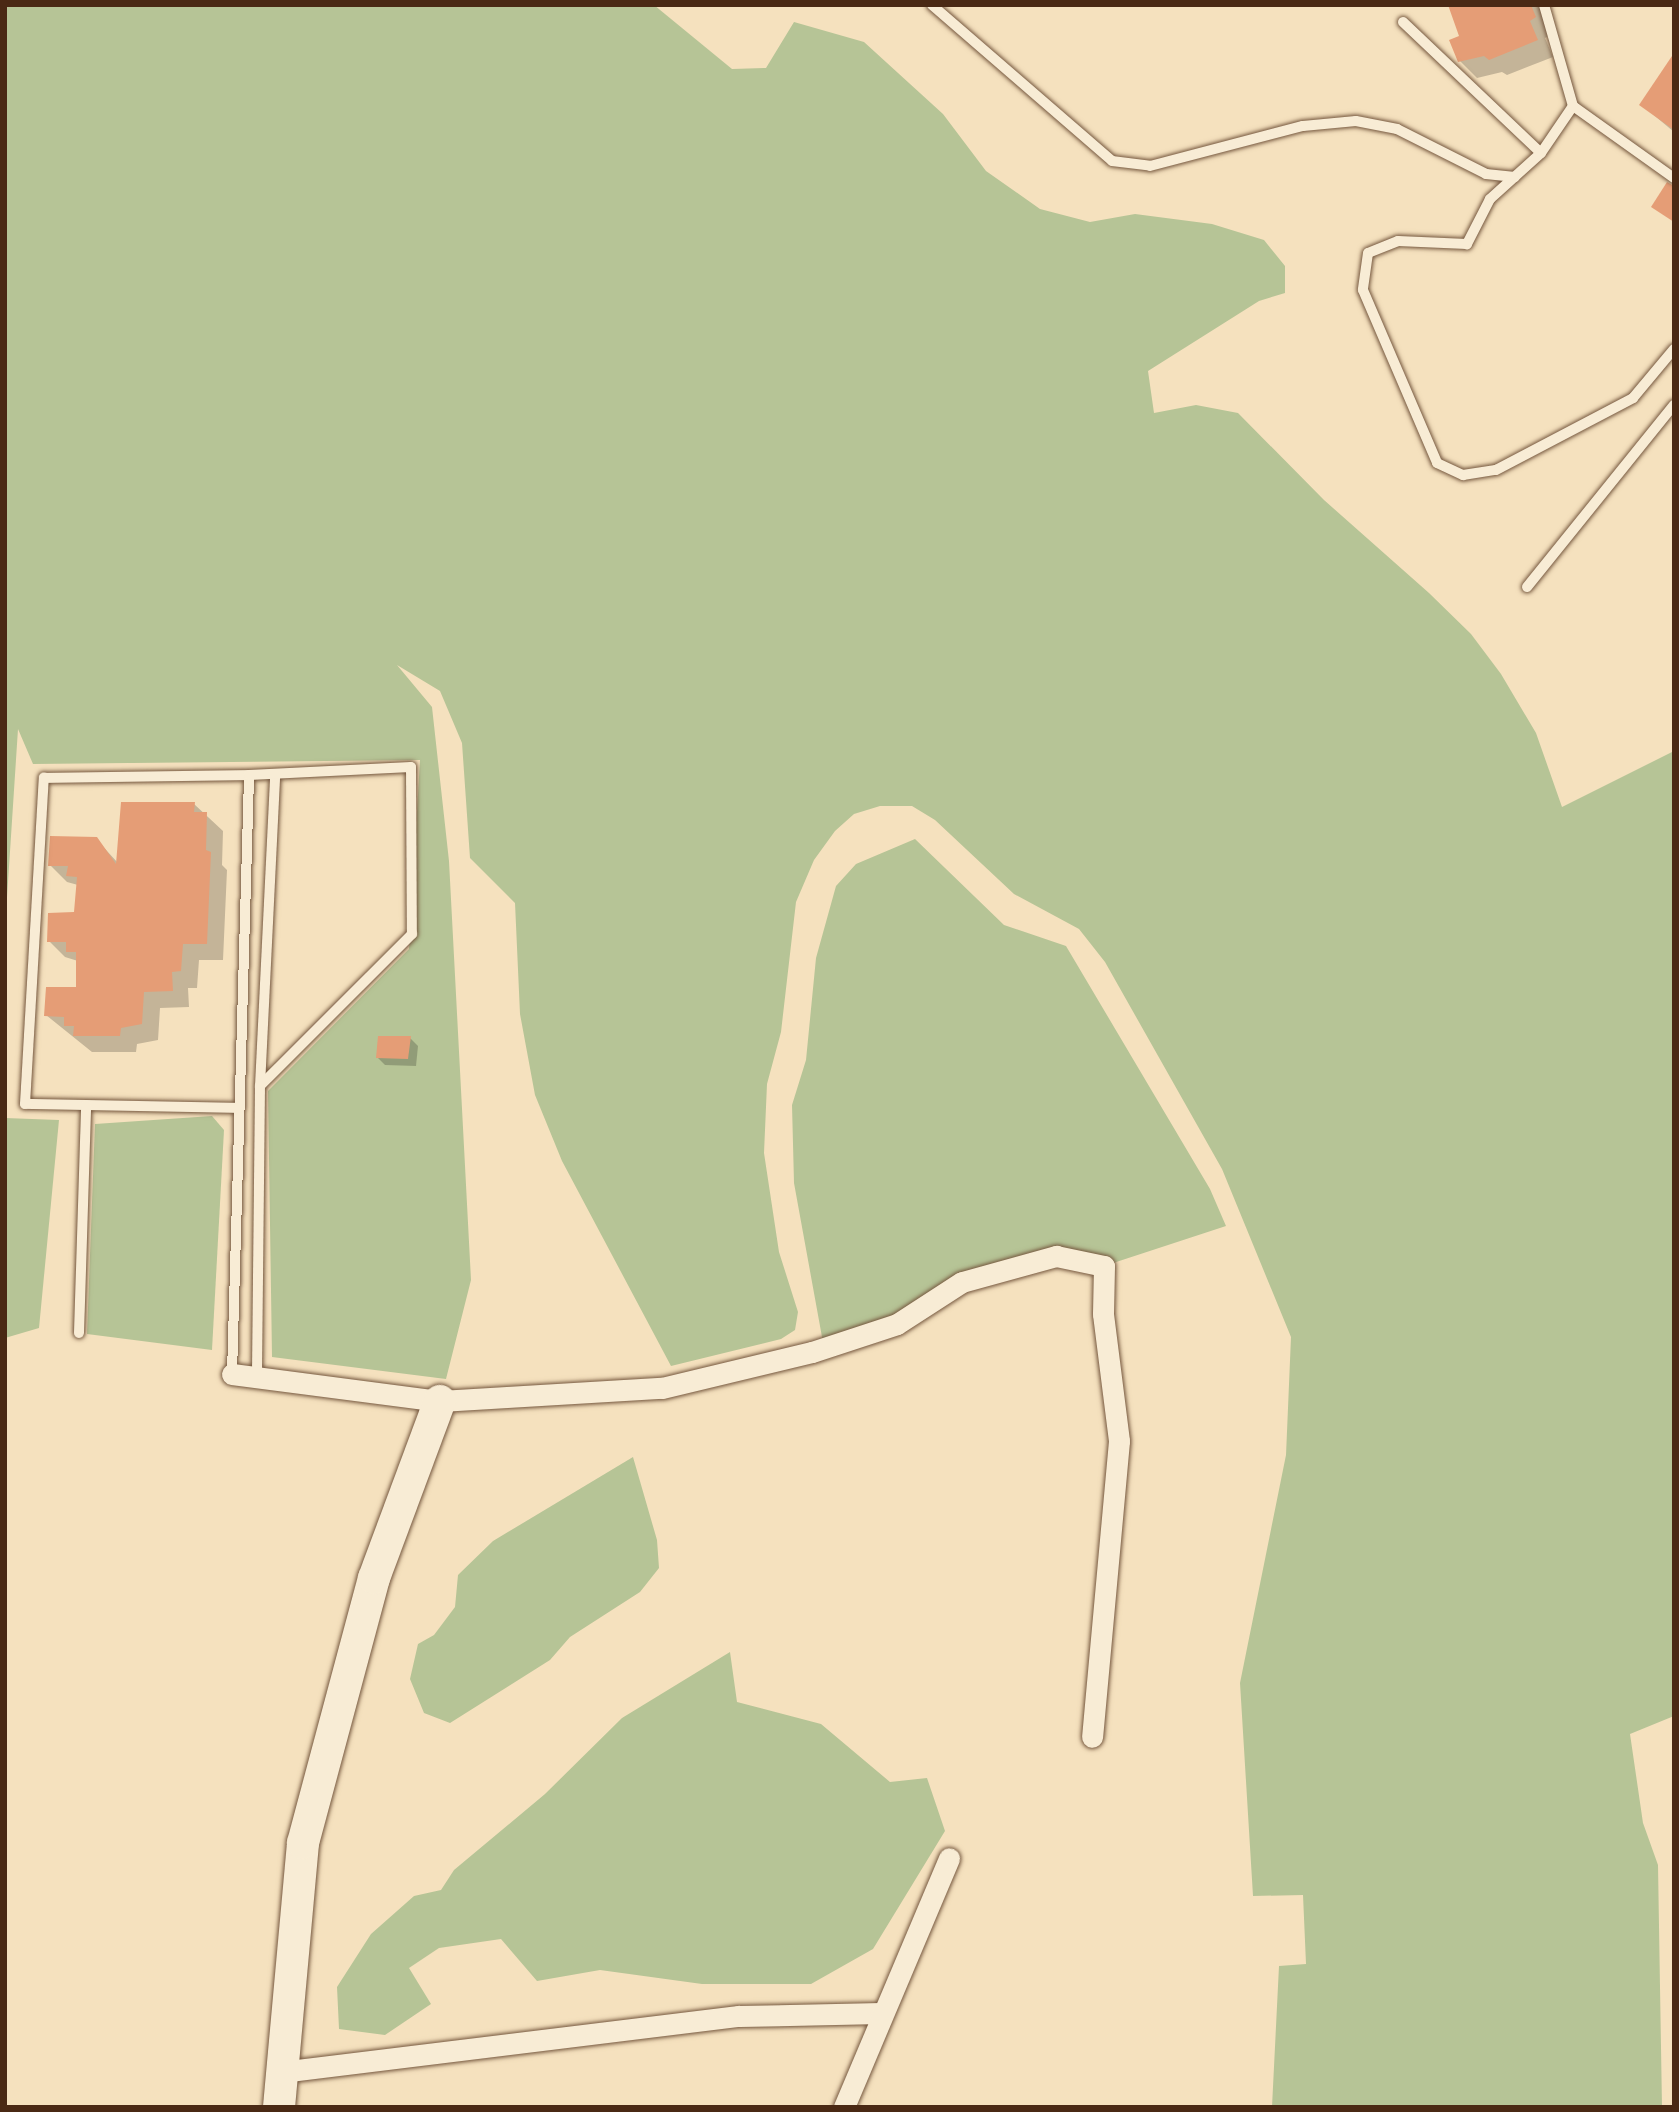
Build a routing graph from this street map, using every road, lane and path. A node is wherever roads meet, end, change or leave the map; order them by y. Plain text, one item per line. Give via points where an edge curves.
1 (932, 5) edge
2 (1544, 5) edge
3 (1403, 22) dead end
4 (1573, 106) junction
5 (1541, 153) junction
6 (1516, 177) junction
7 (1674, 178) edge
8 (1674, 349) edge
9 (1674, 405) edge
10 (1527, 587) dead end
11 (275, 774) junction
12 (249, 775) junction
13 (260, 1086) junction
14 (86, 1105) junction
15 (239, 1108) junction
16 (79, 1333) dead end
17 (232, 1374) joint
18 (257, 1376) junction
19 (440, 1401) junction
20 (1092, 1737) dead end
21 (949, 1858) dead end
22 (881, 2013) junction
23 (281, 2072) junction
24 (279, 2107) edge
25 (844, 2107) edge

1 - 6 lane via 1112,162 1150,166 1303,126 1356,121 1397,129 1486,174
2 - 4 lane
3 - 5 lane
4 - 5 lane
4 - 7 lane
5 - 6 lane
6 - 8 lane via 1490,199 1467,244 1398,241 1368,253 1363,290 1437,463 1463,475 1496,470 1633,398
9 - 10 lane
11 - 12 lane
11 - 13 lane
11 - 13 lane via 411,767 412,934
12 - 14 lane via 44,778 25,1104
12 - 15 lane
13 - 18 lane
14 - 15 lane
14 - 16 lane
15 - 17 lane
17 - 18 street
18 - 19 street
19 - 20 street via 662,1388 812,1352 897,1324 961,1282 1056,1256 1104,1266 1104,1314 1119,1441
19 - 23 street via 374,1578 303,1843
21 - 22 street
22 - 23 street via 739,2015
22 - 25 street
23 - 24 street

